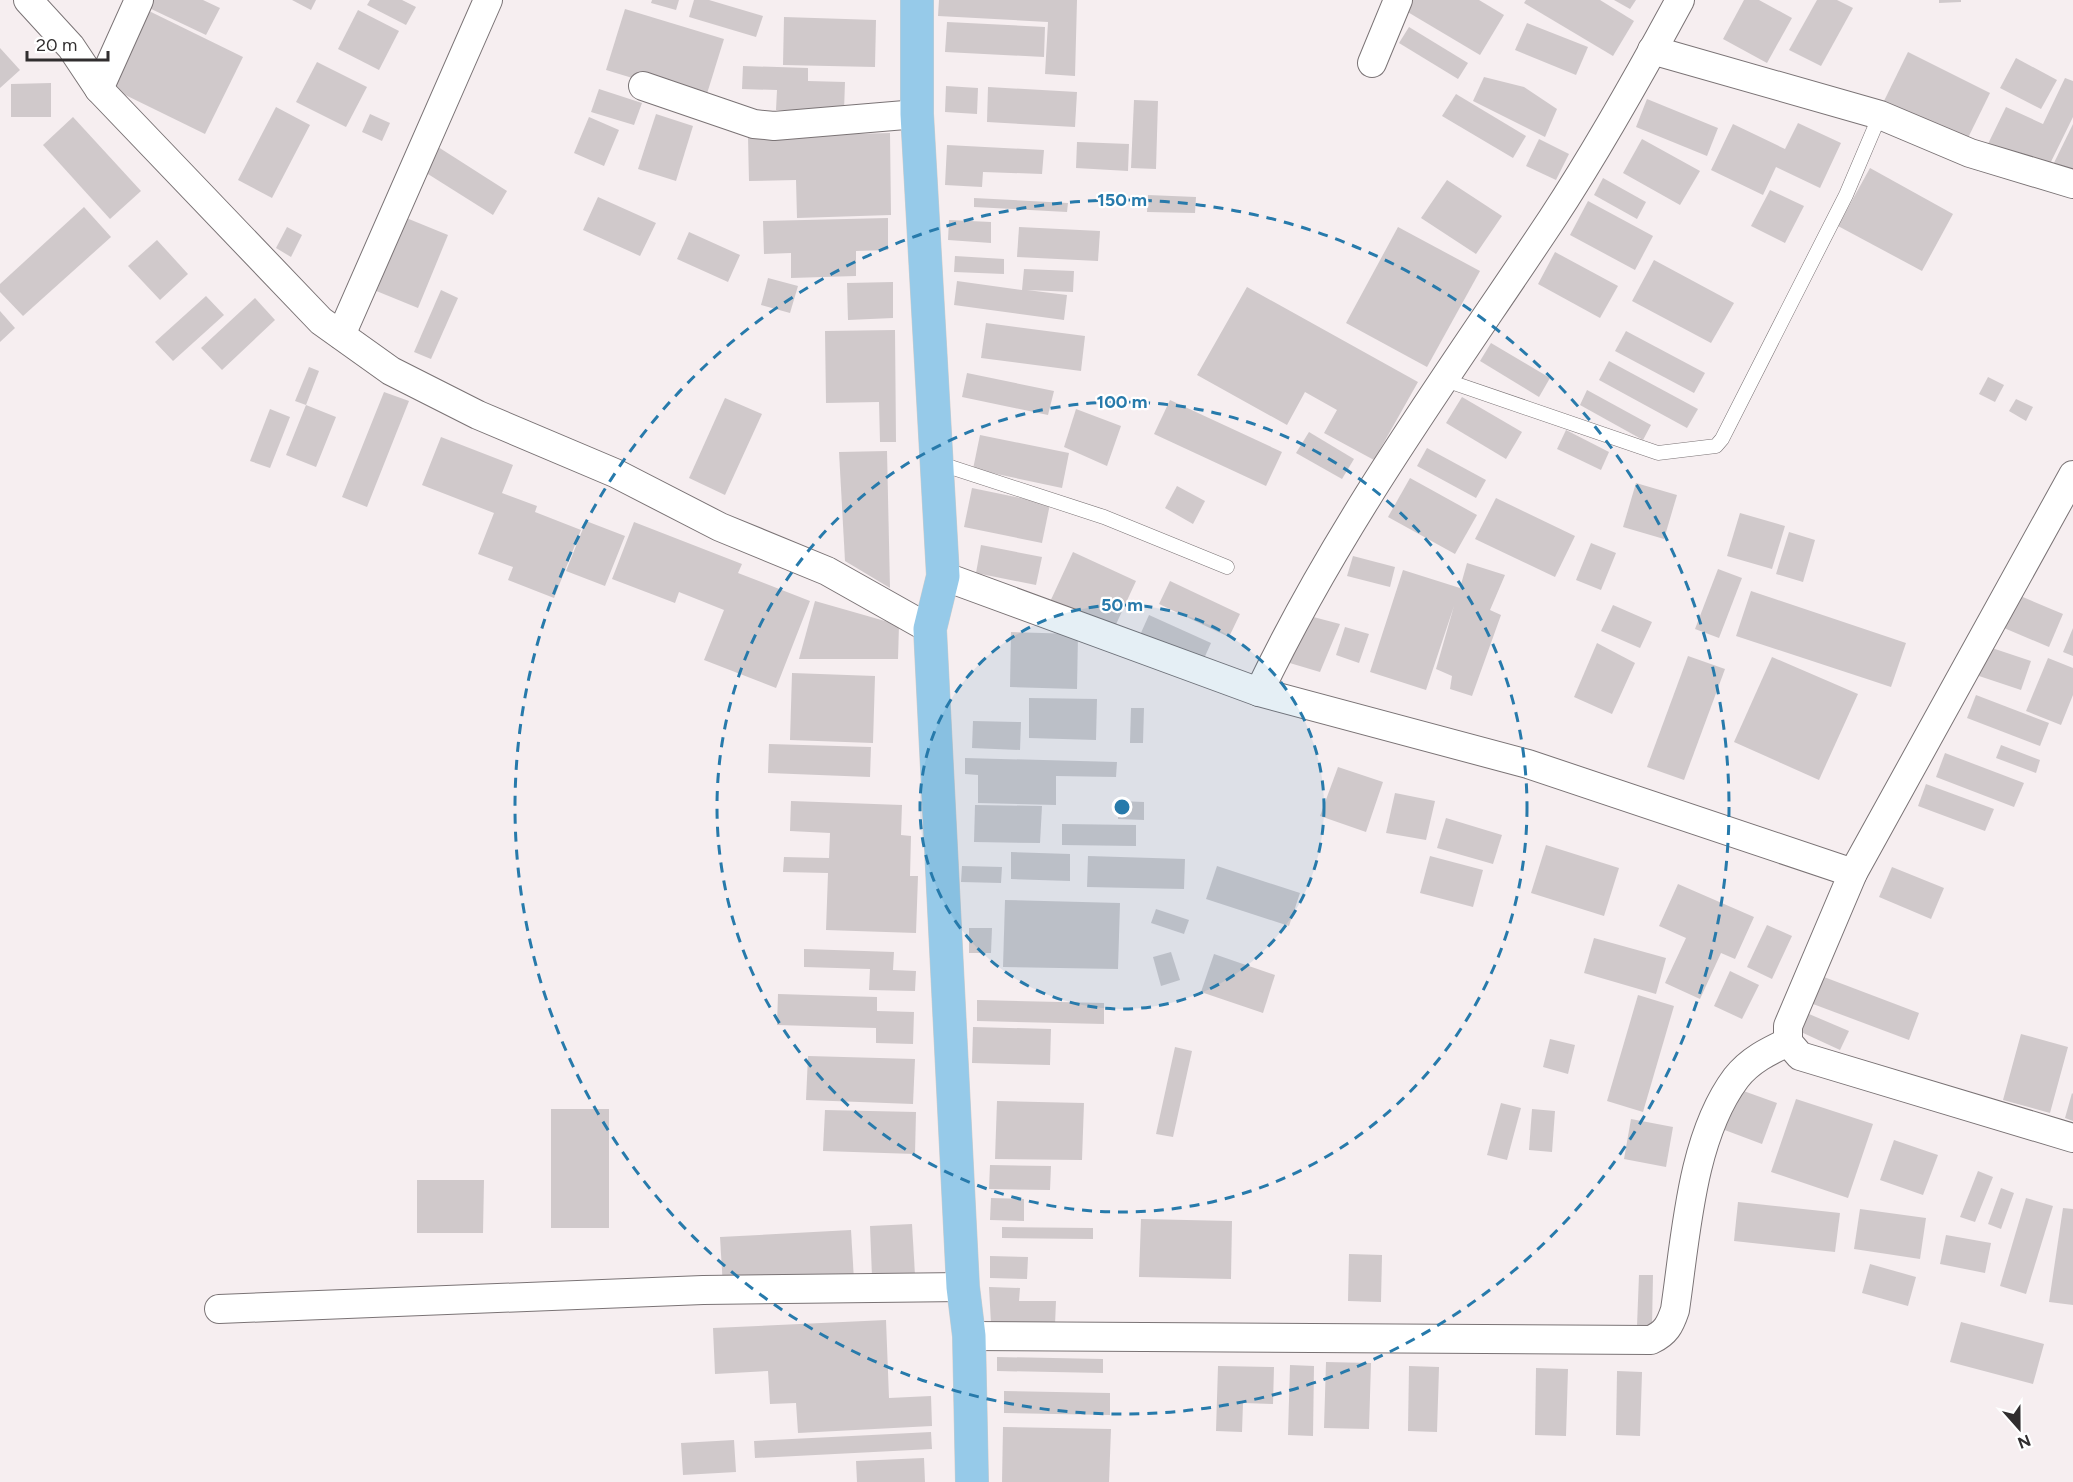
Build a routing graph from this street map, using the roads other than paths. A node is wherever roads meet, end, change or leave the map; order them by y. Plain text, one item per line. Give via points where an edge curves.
1 (28, 0) edge
2 (139, 0) edge
3 (488, 0) edge
4 (917, 0) edge
5 (1398, 0) edge
6 (1680, 0) edge
7 (1652, 50) junction
8 (1372, 63) dead end
9 (643, 86) dead end
10 (99, 89) junction
11 (917, 114) junction
12 (1881, 115) junction
13 (2073, 184) edge
14 (340, 335) junction
15 (1442, 379) junction
16 (936, 462) junction
17 (2073, 475) edge
18 (1227, 567) dead end
19 (943, 576) junction
20 (930, 629) junction
21 (1259, 692) junction
22 (1853, 873) junction
23 (1788, 1042) junction
24 (2073, 1138) edge
25 (963, 1287) junction
26 (219, 1309) dead end
27 (969, 1336) junction
28 (972, 1482) edge

1 - 10 street via 71,46
2 - 10 street
3 - 14 street
4 - 11 main road
5 - 8 street
6 - 7 street
7 - 12 street
7 - 15 street via 1553,217
9 - 11 street via 754,124 774,126
10 - 14 street via 321,321
11 - 16 main road
12 - 13 street via 1970,153
12 - 15 lane via 1846,195 1716,446 1658,453
14 - 20 street via 392,371 478,415 615,473 720,528 827,572
15 - 21 street via 1313,584
16 - 18 lane via 1104,517
16 - 19 main road
17 - 22 street
19 - 20 main road
19 - 21 street
20 - 25 main road
21 - 22 street via 1528,764
22 - 23 street via 1788,1026
23 - 24 street via 1800,1056
23 - 27 street via 1758,1057 1737,1077 1713,1117 1693,1192 1675,1310 1670,1325 1651,1340
25 - 26 street via 703,1290
25 - 27 main road
27 - 28 main road

